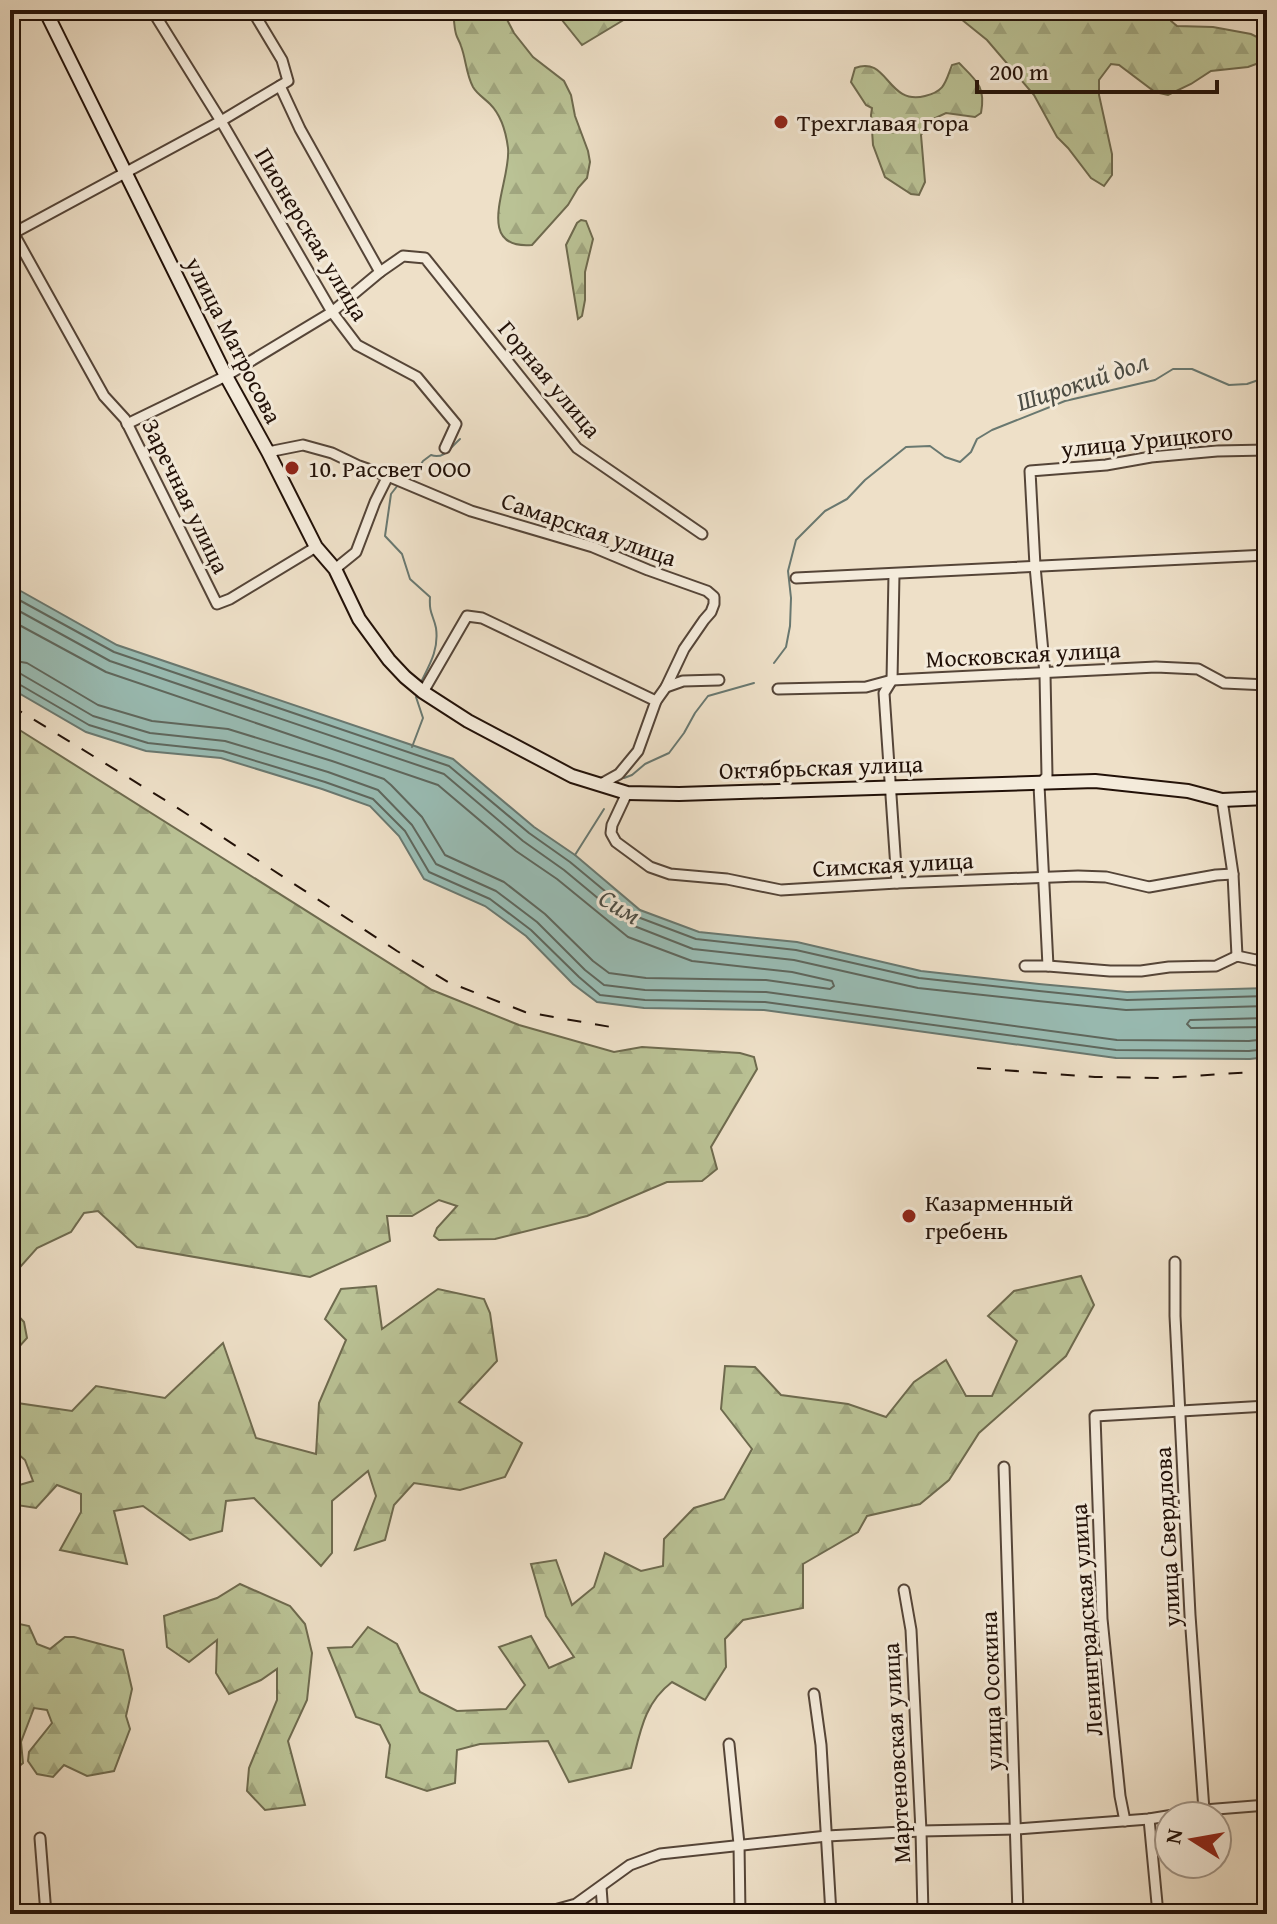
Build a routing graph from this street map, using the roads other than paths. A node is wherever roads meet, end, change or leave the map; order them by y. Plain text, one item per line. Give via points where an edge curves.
1 (45, 10) edge
2 (152, 10) edge
3 (252, 10) edge
4 (280, 86) junction
5 (221, 121) junction
6 (124, 172) junction
7 (11, 232) edge
8 (380, 272) junction
9 (332, 312) junction
10 (226, 376) junction
11 (127, 424) junction
12 (445, 448) dead end
13 (1267, 450) edge
14 (268, 452) junction
15 (388, 476) junction
16 (702, 534) dead end
17 (316, 547) junction
18 (1267, 555) edge
19 (1035, 566) junction
20 (335, 569) junction
21 (894, 574) junction
22 (796, 578) dead end
23 (1045, 674) junction
24 (405, 677) joint
25 (719, 680) dead end
26 (892, 680) junction
27 (1267, 685) edge
28 (666, 687) junction
29 (778, 689) dead end
30 (423, 692) junction
31 (656, 701) junction
32 (1043, 781) junction
33 (601, 784) junction
34 (891, 787) junction
35 (627, 793) junction
36 (1267, 798) edge
37 (1222, 800) junction
38 (1233, 874) junction
39 (1044, 878) junction
40 (897, 883) junction
41 (1237, 956) junction
42 (1267, 958) edge
43 (1025, 966) dead end
44 (1048, 966) junction
45 (1265, 1221) dead end
46 (1175, 1262) dead end
47 (1267, 1336) edge
48 (1267, 1406) edge
49 (1181, 1411) junction
50 (1004, 1467) dead end
51 (904, 1590) dead end
52 (814, 1694) dead end
53 (729, 1744) dead end
54 (1203, 1800) edge
55 (1267, 1805) edge
56 (1233, 1808) edge
57 (1153, 1818) edge
58 (1149, 1819) junction
59 (1125, 1821) junction
60 (1017, 1829) junction
61 (921, 1831) junction
62 (827, 1836) junction
63 (40, 1838) dead end
64 (739, 1844) junction
65 (601, 1887) junction
66 (46, 1914) edge
67 (540, 1914) edge
68 (603, 1914) edge
69 (740, 1914) edge
70 (831, 1914) edge
71 (923, 1914) edge
72 (1018, 1914) edge
73 (1158, 1914) edge

1 - 6 main road, улица Матросова
2 - 5 street, Пионерская улица
3 - 4 street via 282,60 288,81
4 - 5 street
4 - 8 street
5 - 6 street
5 - 9 street, Пионерская улица
6 - 7 street
6 - 10 main road, улица Матросова
7 - 11 street, Заречная улица via 104,396
8 - 9 street
8 - 16 street, Горная улица via 403,256 425,258 577,448
9 - 10 street
9 - 12 street, Пионерская улица via 357,345 417,377 448,412 456,424
10 - 11 street
10 - 14 main road, улица Матросова
11 - 17 street, Заречная улица via 217,604
13 - 19 street, улица Урицкого via 1030,471
14 - 15 street, Самарская улица via 303,445
14 - 17 main road, улица Матросова
15 - 20 street via 356,552
15 - 28 street, Самарская улица via 471,511 593,547 707,591 714,597 711,612 684,649
17 - 20 main road, улица Матросова
18 - 19 street
19 - 21 street
19 - 23 street
20 - 24 main road, улица Матросова via 359,619
21 - 22 street
21 - 26 street
23 - 26 street, Московская улица
23 - 27 street, Московская улица via 1198,669 1224,683
23 - 32 street
24 - 30 main road, Октябрьская улица
25 - 28 street
26 - 29 street, Московская улица via 866,687
26 - 34 street via 884,693
28 - 31 street
30 - 31 street via 467,616 482,618
30 - 33 main road, Октябрьская улица via 545,763
31 - 33 street via 638,751 619,774
32 - 34 main road, Октябрьская улица
32 - 37 main road, Октябрьская улица via 1150,786
32 - 39 street via 1039,785
33 - 35 main road, Октябрьская улица
34 - 35 main road, Октябрьская улица
34 - 40 street
35 - 40 street, Симская улица via 611,833 650,867 670,874 781,890
36 - 37 main road, Октябрьская улица
37 - 38 street
38 - 39 street, Симская улица via 1149,887 1106,877
38 - 41 street
39 - 40 street, Симская улица
39 - 44 street
41 - 42 street
41 - 44 street via 1216,966 1141,971
43 - 44 street
45 - 47 street
46 - 49 street, улица Свердлова
48 - 49 street
49 - 54 street, улица Свердлова
49 - 59 street, Ленинградская улица via 1095,1416 1102,1619
50 - 60 street, улица Осокина
51 - 61 street, Мартеновская улица via 911,1630
52 - 62 street
53 - 64 street
55 - 56 street
57 - 58 street
58 - 59 street
58 - 73 street
59 - 60 street
60 - 61 street
60 - 72 street, улица Осокина
61 - 62 street
61 - 71 street, Мартеновская улица
62 - 64 street
62 - 70 street
63 - 66 street
64 - 65 street via 645,1858
64 - 69 street
65 - 67 street via 576,1904
65 - 68 street

